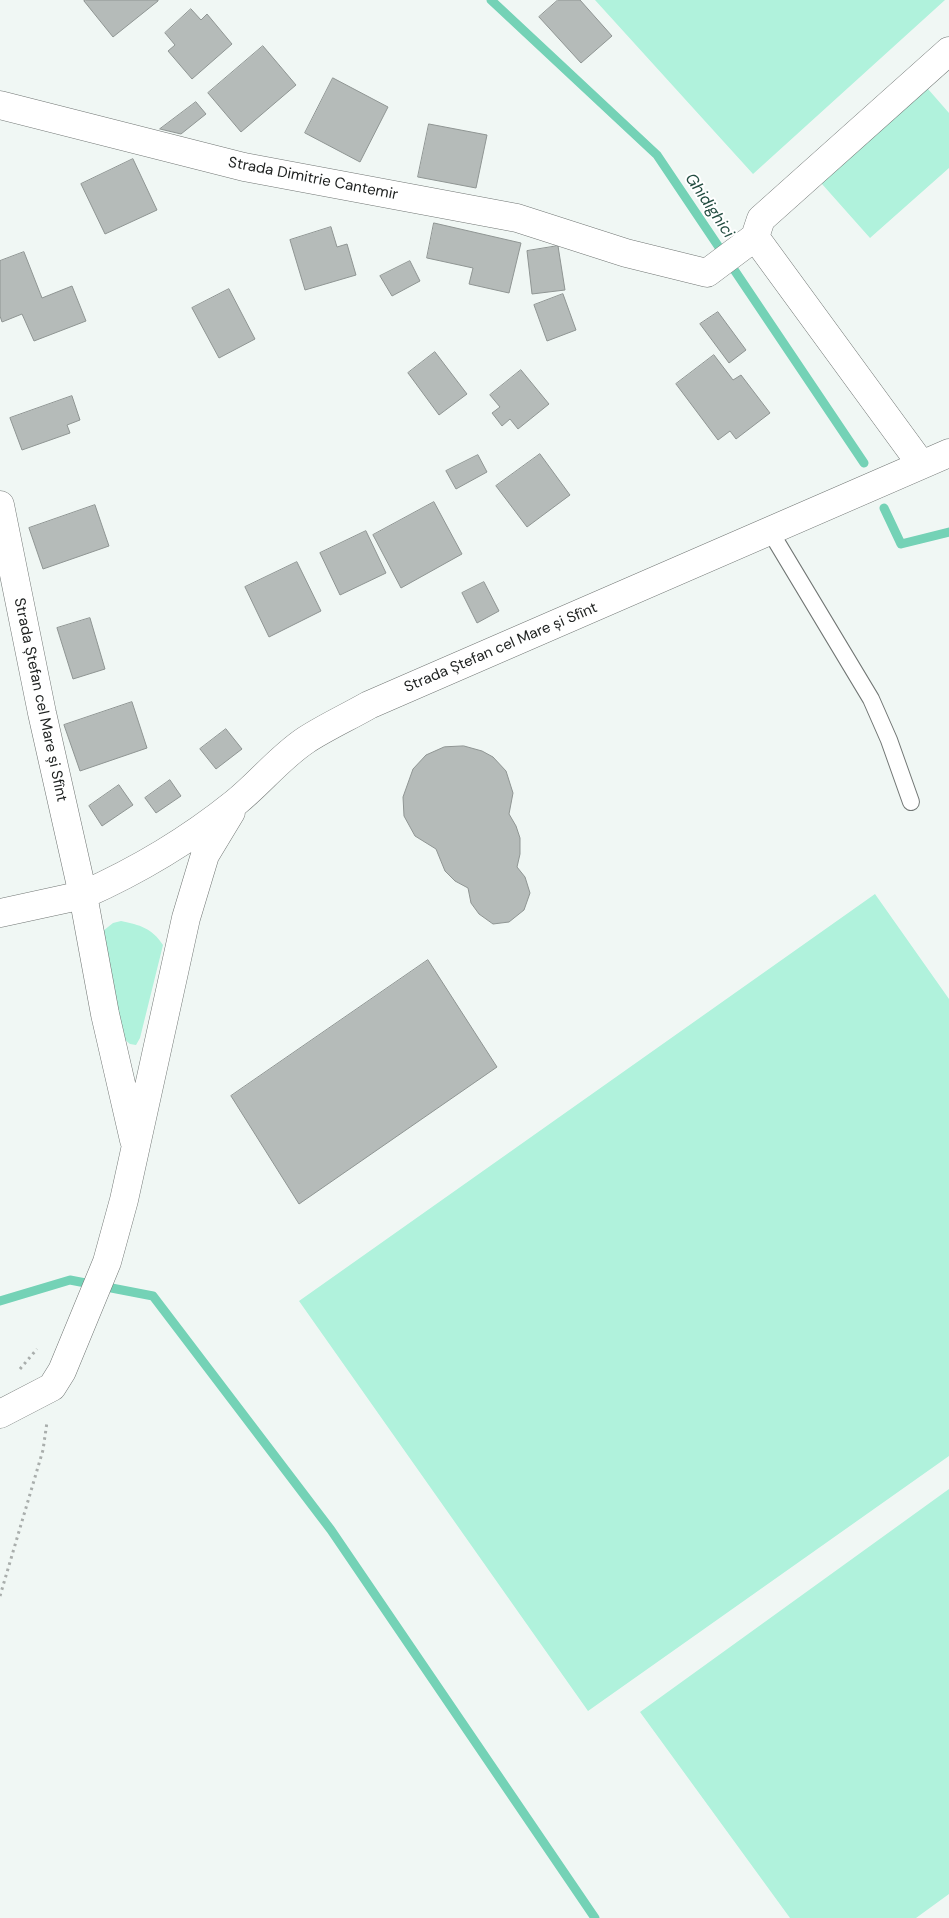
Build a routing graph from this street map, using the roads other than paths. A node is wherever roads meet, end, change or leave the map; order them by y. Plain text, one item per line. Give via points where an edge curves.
1 (949, 51) edge
2 (0, 105) edge
3 (749, 242) junction
4 (949, 453) edge
5 (921, 464) junction
6 (0, 505) edge
7 (770, 531) junction
8 (236, 802) junction
9 (911, 802) dead end
10 (83, 895) junction
11 (0, 913) edge
12 (135, 1146) junction
13 (0, 1414) edge

1 - 3 street via 761,219
2 - 3 street, Strada Dimitrie Cantemir via 244,167 516,218 626,253 707,273
3 - 5 street
4 - 5 street, Strada Ștefan cel Mare și Sfînt
5 - 7 street, Strada Ștefan cel Mare și Sfînt
6 - 10 street, Strada Ștefan cel Mare și Sfînt
7 - 8 street, Strada Ștefan cel Mare și Sfînt via 369,705 306,740
7 - 9 lane via 871,699
8 - 10 street, Strada Ștefan cel Mare și Sfînt via 132,872
8 - 12 street via 205,855 186,918
10 - 11 street
10 - 12 street, Strada Ștefan cel Mare și Sfînt via 105,1014
12 - 13 street via 107,1262 62,1371 52,1387

